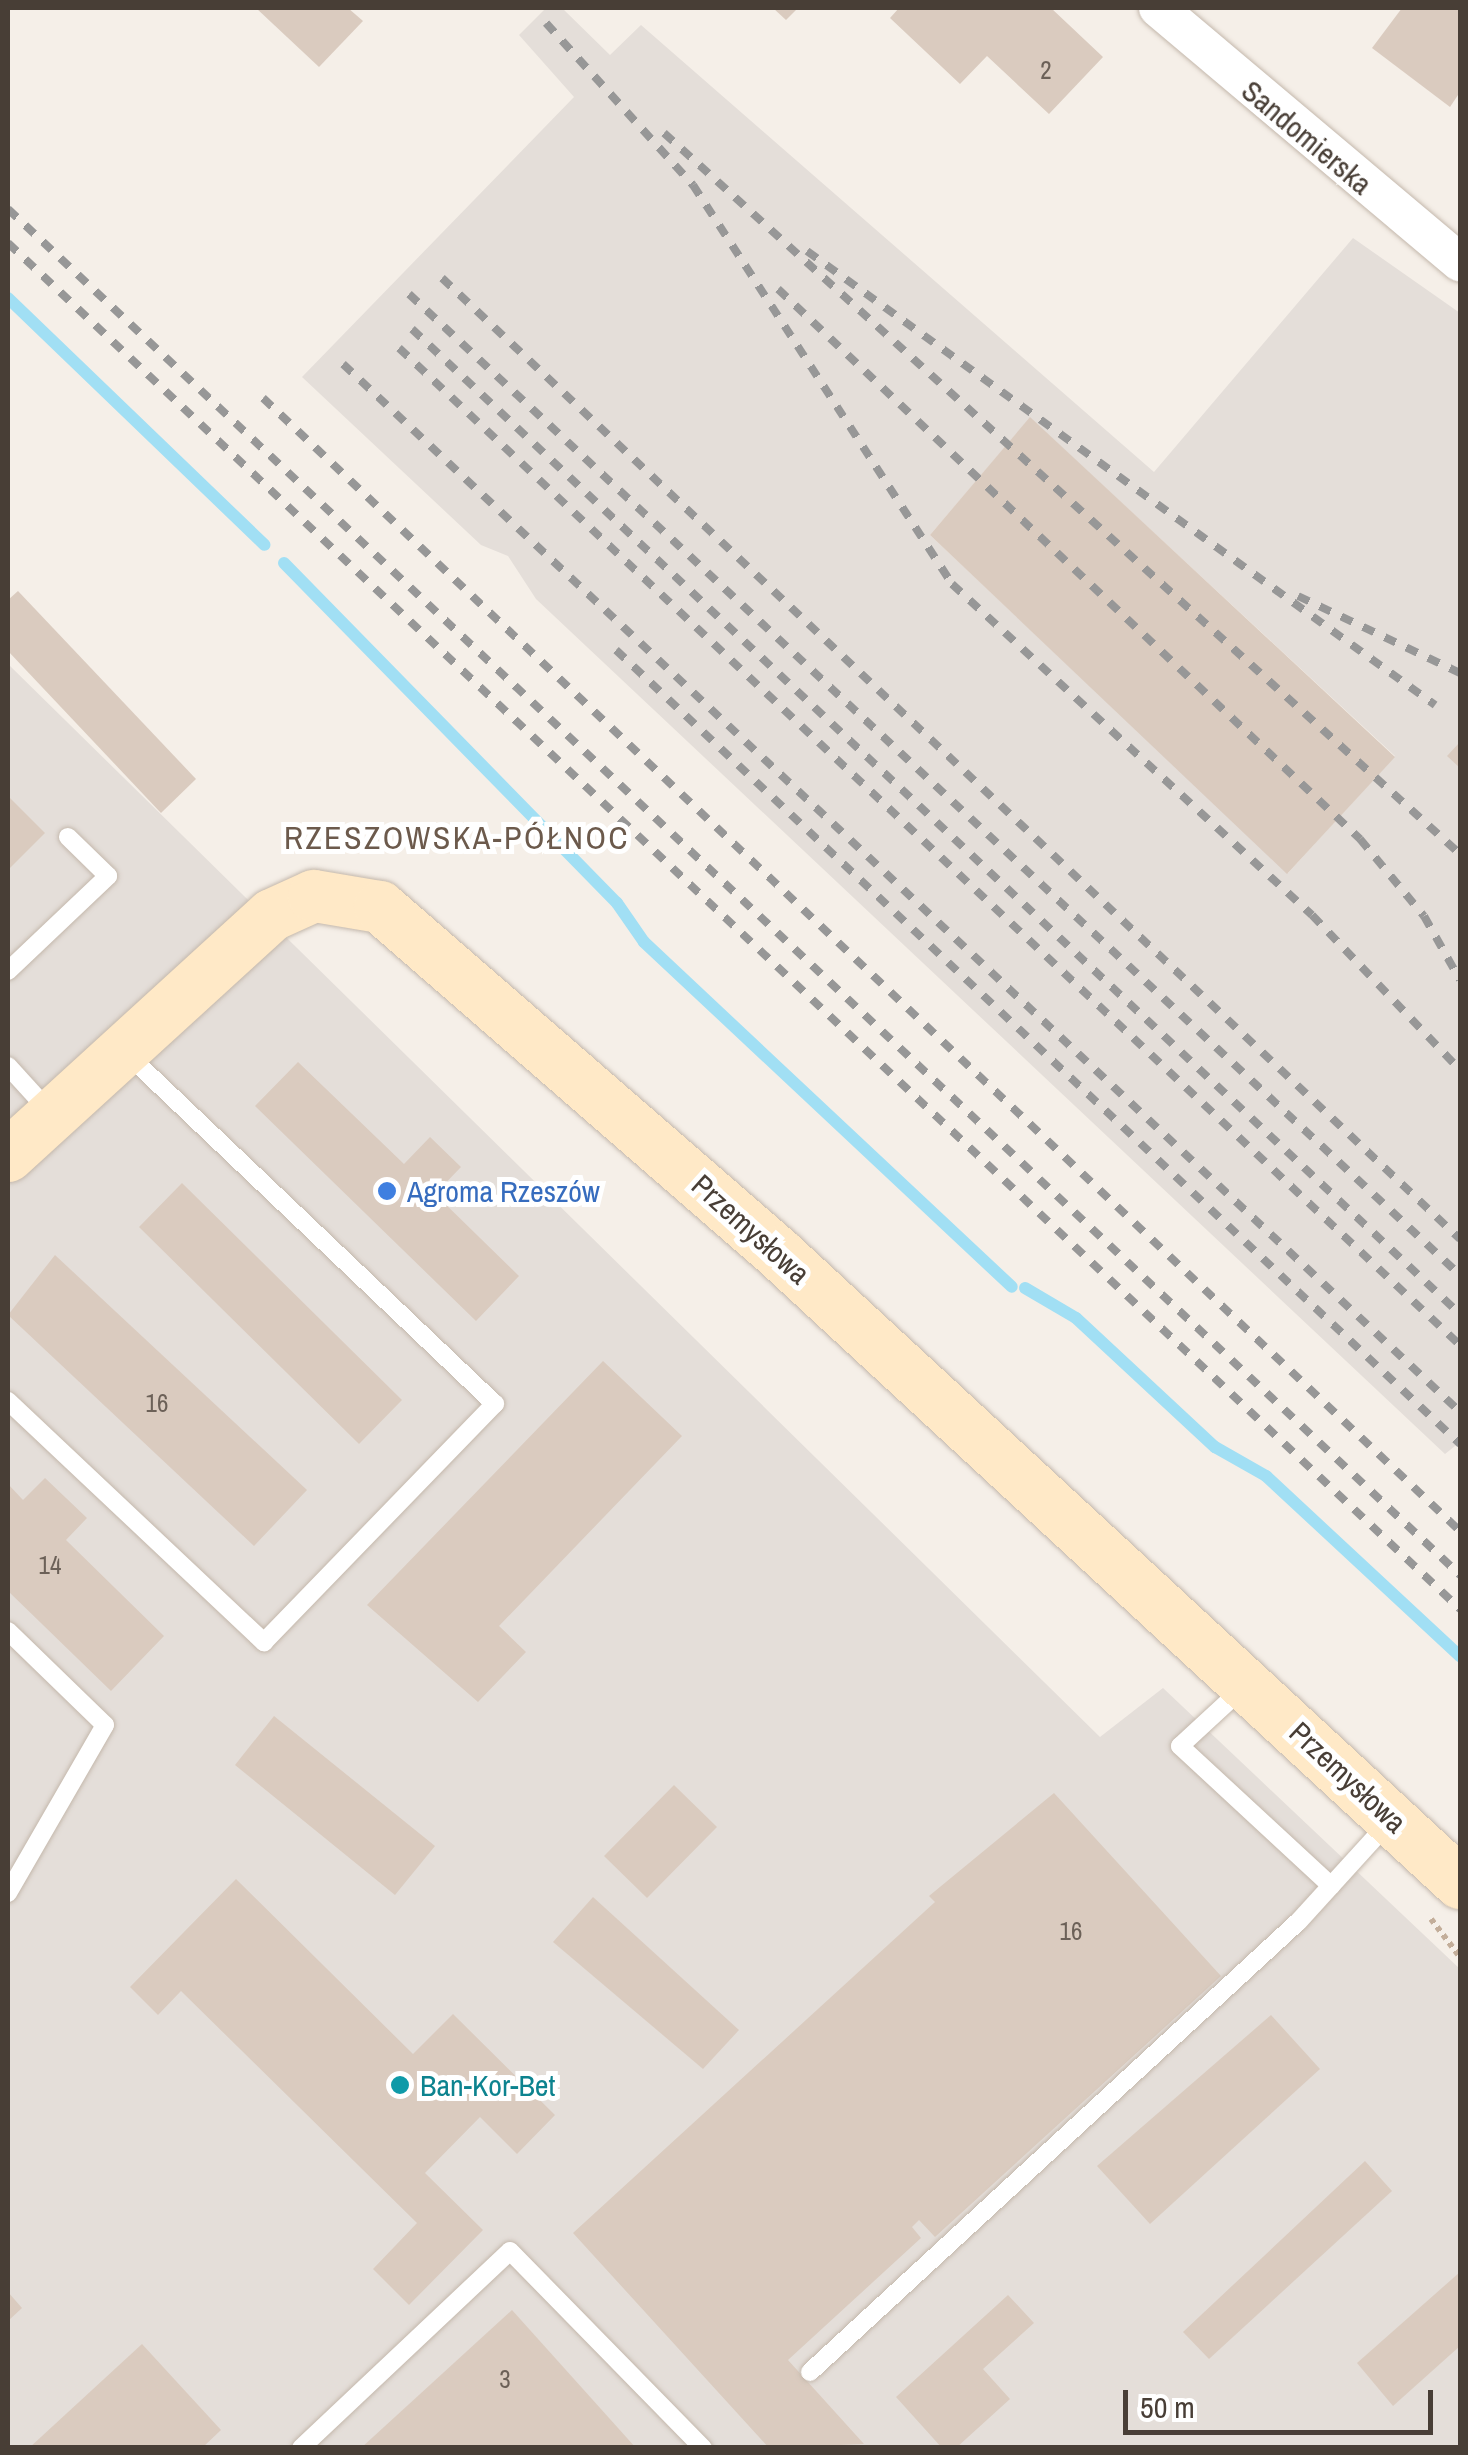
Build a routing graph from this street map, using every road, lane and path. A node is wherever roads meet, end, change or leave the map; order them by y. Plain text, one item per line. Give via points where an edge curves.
1 (1158, 8) edge
2 (1460, 262) edge
3 (68, 837) dead end
4 (8, 971) edge
5 (123, 1050) junction
6 (8, 1066) edge
7 (52, 1115) junction
8 (8, 1156) edge
9 (8, 1401) edge
10 (8, 1631) edge
11 (1248, 1684) junction
12 (1392, 1818) junction
13 (1460, 1882) edge
14 (1331, 1886) junction
15 (8, 1893) edge
16 (810, 2372) dead end
17 (301, 2448) edge
18 (704, 2448) edge

1 - 2 street, Sandomierska
3 - 4 lane via 108,876
5 - 7 street, Przemysłowa
5 - 9 lane via 495,1404 264,1642
5 - 11 street, Przemysłowa via 272,914 314,896 380,906 622,1112
6 - 7 lane
7 - 8 street, Przemysłowa
10 - 15 lane via 105,1725
11 - 12 street, Przemysłowa
11 - 14 lane via 1180,1746
12 - 13 street, Przemysłowa
12 - 14 lane
14 - 16 lane
17 - 18 lane via 510,2251

